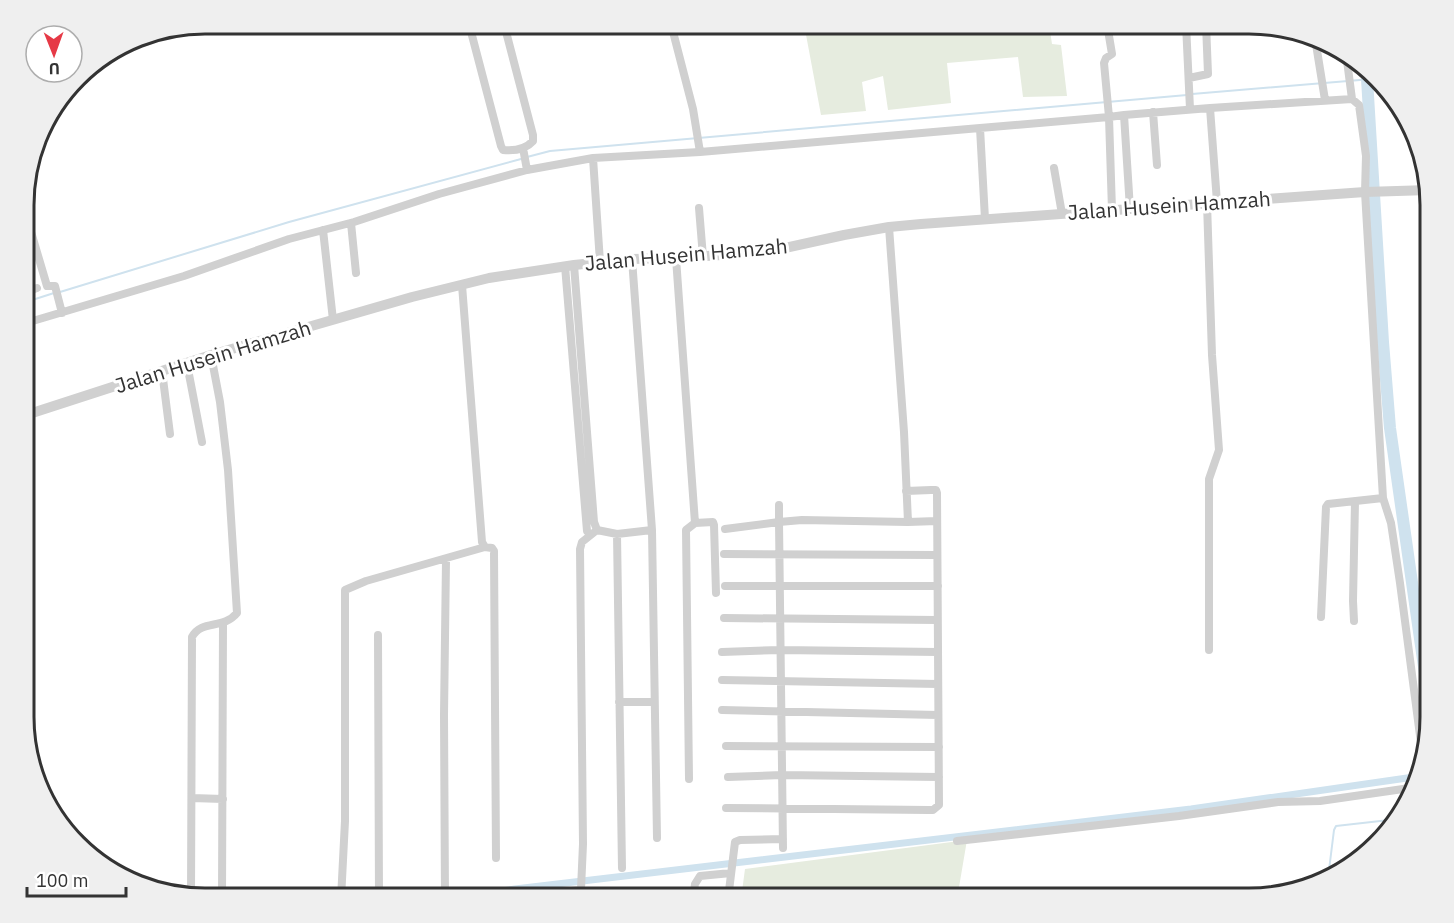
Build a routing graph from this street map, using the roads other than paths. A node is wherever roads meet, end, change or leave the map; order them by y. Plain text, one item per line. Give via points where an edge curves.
1 (472, 35) edge
2 (507, 35) edge
3 (674, 35) edge
4 (1109, 35) edge
5 (1187, 35) edge
6 (1206, 35) edge
7 (1317, 49) edge
8 (1348, 66) edge
9 (1189, 78) junction
10 (1351, 96) junction
11 (1325, 98) junction
12 (1190, 107) junction
13 (1210, 108) junction
14 (1154, 112) junction
15 (1108, 115) junction
16 (1124, 115) junction
17 (980, 128) junction
18 (1124, 131) junction
19 (1109, 132) junction
20 (524, 150) junction
21 (700, 150) junction
22 (593, 158) junction
23 (1157, 165) dead end
24 (527, 168) junction
25 (1054, 168) dead end
26 (1419, 190) edge
27 (1367, 192) junction
28 (1212, 203) junction
29 (699, 208) dead end
30 (1130, 209) junction
31 (1112, 210) junction
32 (1062, 214) junction
33 (985, 219) junction
34 (351, 223) junction
35 (889, 227) junction
36 (323, 230) junction
37 (34, 242) edge
38 (703, 256) junction
39 (676, 258) junction
40 (632, 259) junction
41 (600, 262) junction
42 (570, 265) junction
43 (356, 273) dead end
44 (462, 285) junction
45 (37, 288) dead end
46 (34, 289) edge
47 (61, 310) junction
48 (34, 320) edge
49 (333, 320) junction
50 (211, 355) junction
51 (187, 364) junction
52 (162, 371) junction
53 (34, 412) edge
54 (170, 434) dead end
55 (202, 442) dead end
56 (906, 491) junction
57 (1383, 498) junction
58 (1355, 502) junction
59 (779, 505) dead end
60 (589, 510) junction
61 (937, 521) junction
62 (779, 522) junction
63 (908, 522) junction
64 (695, 523) junction
65 (725, 529) dead end
66 (597, 530) junction
67 (652, 530) junction
68 (587, 531) dead end
69 (617, 534) junction
70 (485, 547) junction
71 (724, 554) dead end
72 (778, 554) junction
73 (937, 555) junction
74 (446, 560) junction
75 (725, 586) dead end
76 (779, 586) junction
77 (938, 586) junction
78 (716, 592) dead end
79 (1321, 616) dead end
80 (724, 618) dead end
81 (780, 618) junction
82 (938, 620) junction
83 (1354, 621) dead end
84 (223, 623) junction
85 (378, 635) dead end
86 (780, 650) junction
87 (1209, 650) dead end
88 (722, 652) dead end
89 (938, 652) junction
90 (722, 680) dead end
91 (781, 681) junction
92 (938, 684) junction
93 (619, 702) junction
94 (654, 702) junction
95 (722, 710) dead end
96 (782, 713) junction
97 (938, 715) junction
98 (1419, 728) edge
99 (782, 745) junction
100 (726, 746) dead end
101 (939, 747) junction
102 (782, 775) junction
103 (728, 777) dead end
104 (939, 777) junction
105 (689, 779) dead end
106 (1404, 789) edge
107 (192, 798) junction
108 (223, 799) junction
109 (726, 808) dead end
110 (783, 808) junction
111 (657, 838) dead end
112 (957, 841) dead end
113 (496, 858) dead end
114 (731, 867) junction
115 (622, 868) dead end
116 (191, 887) edge
117 (222, 888) edge
118 (342, 888) edge
119 (379, 888) edge
120 (445, 888) edge
121 (581, 888) edge
122 (694, 888) edge
123 (729, 888) edge

1 - 20 street via 501,146
2 - 20 street via 533,135 533,141
3 - 21 street
4 - 15 street via 1112,54 1104,63
5 - 9 street
6 - 9 street via 1208,74
7 - 11 street
8 - 10 street
9 - 12 street
10 - 11 street
10 - 27 street via 1359,105
11 - 13 street
12 - 13 street
12 - 14 street
13 - 28 street
14 - 16 street
14 - 23 street
15 - 16 street
15 - 17 street
15 - 19 street
16 - 18 street
17 - 21 street
17 - 33 street
18 - 19 street
18 - 30 street
19 - 31 street
20 - 24 street
21 - 22 street
22 - 24 street
22 - 41 street
24 - 34 street
25 - 32 street
26 - 27 street, Jalan Husein Hamzah
27 - 28 street, Jalan Husein Hamzah
27 - 57 street
28 - 30 street, Jalan Husein Hamzah
28 - 87 street via 1212,355 1219,450 1209,479
29 - 38 street
30 - 31 street, Jalan Husein Hamzah
31 - 32 street, Jalan Husein Hamzah
32 - 33 street, Jalan Husein Hamzah
33 - 35 street, Jalan Husein Hamzah
34 - 36 street
34 - 43 street
35 - 38 street, Jalan Husein Hamzah via 767,252
35 - 56 street
36 - 47 street via 184,276
36 - 49 street
37 - 47 street via 47,286 55,286
38 - 39 street, Jalan Husein Hamzah
39 - 40 street, Jalan Husein Hamzah
39 - 64 street
40 - 41 street, Jalan Husein Hamzah
40 - 67 street
41 - 42 street, Jalan Husein Hamzah
42 - 44 street, Jalan Husein Hamzah
42 - 60 street
44 - 49 street, Jalan Husein Hamzah
44 - 70 street
45 - 46 street
47 - 48 street
49 - 50 street, Jalan Husein Hamzah
50 - 51 street, Jalan Husein Hamzah
50 - 84 street via 228,470 236,588 237,613
51 - 52 street, Jalan Husein Hamzah
51 - 55 street
52 - 53 street, Jalan Husein Hamzah
52 - 54 street
56 - 61 street via 936,490
56 - 63 street
57 - 58 street
57 - 98 street via 1400,583
58 - 79 street via 1326,507
58 - 83 street
59 - 62 street
60 - 66 street
60 - 68 street
61 - 63 street
61 - 73 street
62 - 63 street
62 - 65 street
62 - 72 street
64 - 78 street via 714,525
64 - 105 street via 686,530
66 - 69 street
66 - 121 street via 582,542 580,549
67 - 69 street
67 - 94 street
69 - 93 street
70 - 74 street
70 - 113 street via 494,551
71 - 72 street
72 - 73 street
72 - 76 street
73 - 77 street
74 - 118 street via 366,581 349,587 344,594
74 - 120 street
75 - 76 street
76 - 77 street
76 - 81 street
77 - 82 street
80 - 81 street
81 - 82 street
81 - 86 street
82 - 89 street
84 - 107 street via 197,630 192,637
84 - 108 street
85 - 119 street
86 - 88 street
86 - 89 street
86 - 91 street
89 - 92 street
90 - 91 street
91 - 92 street
91 - 96 street
92 - 97 street
93 - 94 street
93 - 115 street
94 - 111 street
95 - 96 street
96 - 97 street
96 - 99 street
97 - 101 street
99 - 100 street
99 - 101 street
99 - 102 street
101 - 104 street
102 - 103 street
102 - 104 street
102 - 110 street
104 - 110 street via 939,805 933,810
106 - 112 street
107 - 108 street
107 - 116 street
108 - 117 street
109 - 110 street
110 - 114 street via 783,844 735,842
114 - 122 street via 700,876
114 - 123 street

